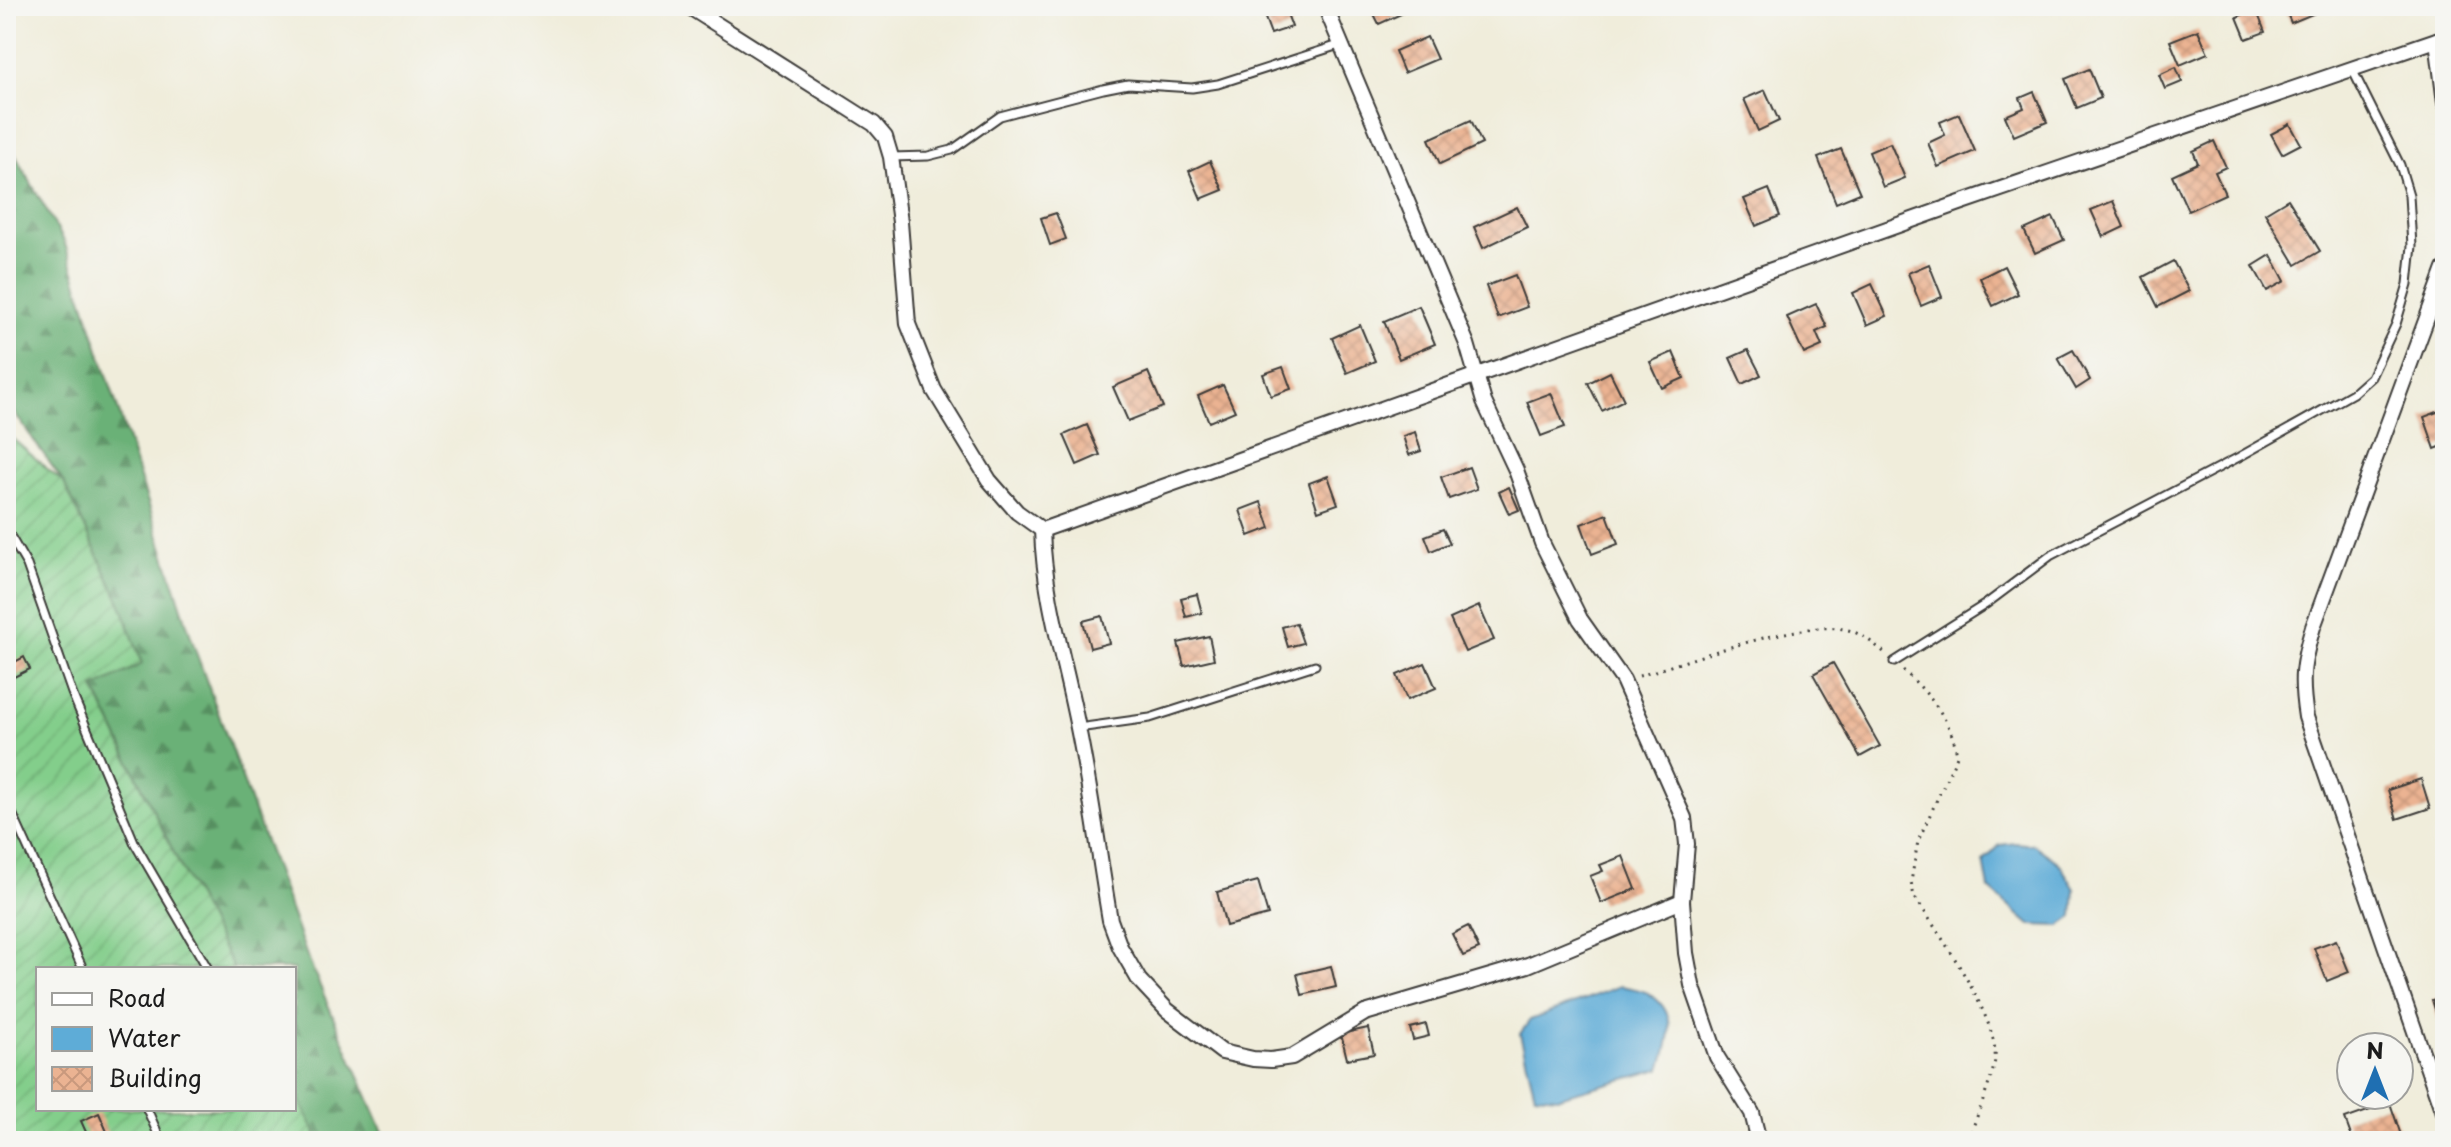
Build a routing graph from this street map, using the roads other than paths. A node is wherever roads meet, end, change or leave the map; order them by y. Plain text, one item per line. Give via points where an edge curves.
1 (688, 6) edge
2 (1325, 6) edge
3 (2441, 38) edge
4 (1342, 44) junction
5 (2352, 69) junction
6 (2445, 103) edge
7 (891, 157) junction
8 (2445, 269) edge
9 (1477, 375) junction
10 (6, 529) edge
11 (1042, 530) junction
12 (1894, 662) road end
13 (1315, 665) dead end
14 (1078, 728) junction
15 (6, 800) edge
16 (1682, 901) junction
17 (82, 967) edge
18 (207, 967) edge
19 (148, 1111) edge
20 (2445, 1118) edge
21 (161, 1141) edge
22 (1759, 1141) edge

1 - 7 street via 874,124
2 - 4 street
3 - 5 street
3 - 6 street
4 - 7 lane via 1218,84 1103,89 1000,116 952,150
4 - 9 street
5 - 9 street
5 - 12 lane via 2400,165 2412,235 2408,284 2371,377 2353,393 2251,450 2050,556
7 - 11 street via 908,324 924,367 989,480 1017,512
8 - 20 street via 2313,627 2301,683 2306,717
9 - 11 street
9 - 16 street via 1542,543 1580,619 1623,680 1684,818
10 - 18 lane via 27,565 72,693 135,844
11 - 14 street via 1050,607
13 - 14 lane via 1150,718
14 - 16 street via 1110,920 1120,947 1139,980 1167,1010 1222,1052 1253,1059 1292,1057 1365,1013 1528,965
15 - 17 lane
16 - 22 street via 1686,953 1706,1031 1752,1113
19 - 21 lane

